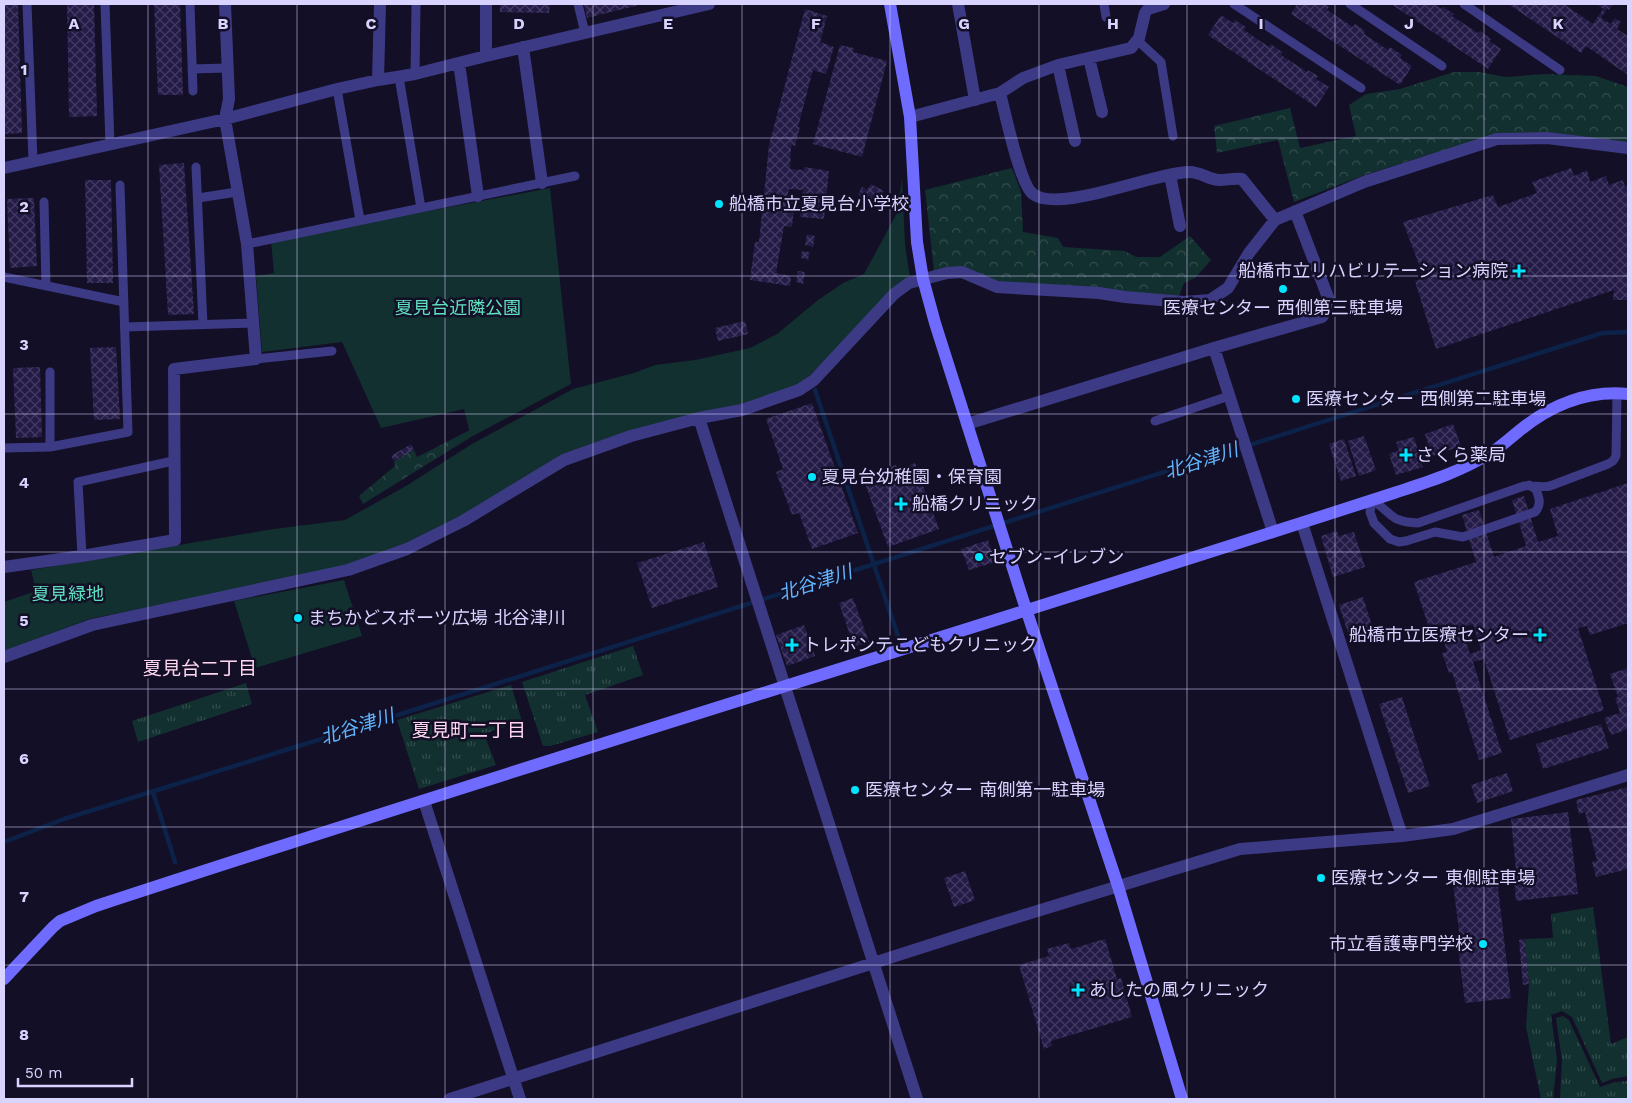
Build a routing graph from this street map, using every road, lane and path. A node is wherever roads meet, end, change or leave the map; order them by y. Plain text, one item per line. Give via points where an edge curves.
1 (27, 4) edge
2 (105, 4) edge
3 (190, 4) edge
4 (225, 4) edge
5 (380, 4) edge
6 (416, 4) edge
7 (486, 4) edge
8 (578, 4) edge
9 (709, 4) edge
10 (890, 4) edge
11 (958, 4) edge
12 (1104, 4) edge
13 (1164, 4) edge
14 (1234, 4) edge
15 (1350, 4) edge
16 (1464, 4) edge
17 (1106, 17) dead end
18 (585, 33) junction
19 (1137, 40) junction
20 (523, 48) junction
21 (486, 56) junction
22 (1089, 58) junction
23 (459, 63) junction
24 (1058, 66) junction
25 (1442, 66) dead end
26 (228, 68) junction
27 (192, 69) junction
28 (1560, 70) dead end
29 (415, 74) junction
30 (399, 77) junction
31 (378, 80) junction
32 (1361, 88) dead end
33 (337, 90) junction
34 (193, 91) dead end
35 (1000, 93) junction
36 (975, 100) junction
37 (1102, 112) dead end
38 (910, 117) junction
39 (224, 119) junction
40 (1174, 136) dead end
41 (1074, 141) dead end
42 (110, 144) junction
43 (1628, 148) edge
44 (33, 161) junction
45 (196, 167) dead end
46 (4, 168) edge
47 (1170, 175) junction
48 (575, 176) dead end
49 (542, 183) junction
50 (120, 185) dead end
51 (237, 192) junction
52 (478, 196) junction
53 (198, 198) junction
54 (44, 202) dead end
55 (421, 208) junction
56 (1295, 211) junction
57 (360, 220) junction
58 (1275, 220) junction
59 (1180, 226) dead end
60 (247, 244) junction
61 (4, 277) edge
62 (923, 279) junction
63 (46, 286) junction
64 (124, 302) junction
65 (253, 323) junction
66 (203, 325) junction
67 (124, 327) junction
68 (1214, 348) junction
69 (332, 351) dead end
70 (256, 359) junction
71 (50, 372) dead end
72 (1623, 393) edge
73 (1230, 396) junction
74 (699, 418) junction
75 (1155, 422) dead end
76 (967, 424) junction
77 (50, 447) junction
78 (4, 448) edge
79 (173, 461) junction
80 (1529, 485) junction
81 (1372, 500) junction
82 (1302, 523) junction
83 (1273, 532) junction
84 (82, 556) junction
85 (4, 567) edge
86 (1026, 610) junction
87 (4, 657) edge
88 (785, 687) junction
89 (1628, 775) edge
90 (424, 801) junction
91 (1402, 836) junction
92 (1118, 886) junction
93 (874, 963) junction
94 (4, 979) edge
95 (514, 1079) junction
96 (450, 1099) edge
97 (520, 1099) edge
98 (917, 1099) edge
99 (1182, 1099) edge

1 - 44 lane
2 - 42 lane
3 - 27 lane
4 - 26 street
5 - 31 street
6 - 29 lane
7 - 21 street
8 - 18 lane
9 - 18 street
10 - 38 street
11 - 36 street
12 - 17 lane
13 - 19 street via 1145,13
14 - 32 lane
15 - 25 lane
16 - 28 lane
18 - 20 street
19 - 22 street via 1131,48
19 - 40 lane via 1161,62
20 - 21 street
20 - 49 street
21 - 23 street
22 - 24 street
22 - 37 street
23 - 29 street
23 - 52 street
24 - 35 street via 1023,78
24 - 41 street
26 - 27 lane
26 - 39 street via 229,99
27 - 34 lane
29 - 30 street
30 - 31 street
30 - 55 lane
31 - 33 street
33 - 39 street
33 - 57 lane
35 - 36 street
35 - 47 street via 1023,179 1032,194 1058,200
36 - 38 street
38 - 62 street via 914,205
39 - 42 street
39 - 51 street
42 - 44 street
43 - 56 street via 1547,138 1496,140 1364,182
44 - 46 street
45 - 53 lane
47 - 58 street via 1191,172 1218,180 1242,179
47 - 59 street
48 - 49 lane
49 - 52 lane
50 - 64 lane
51 - 53 lane
51 - 60 street
52 - 55 lane
53 - 66 lane
54 - 63 lane
55 - 57 lane
56 - 58 street
56 - 68 street via 1329,300 1327,309 1322,317
57 - 60 lane
58 - 62 street via 1249,253 1228,288 1210,300 1184,302 997,287 962,272
60 - 65 street
61 - 63 lane
62 - 74 street via 909,283 894,294 814,380 799,390 742,410
62 - 76 street
63 - 64 lane
64 - 67 lane
65 - 66 lane
65 - 70 street
66 - 67 lane
67 - 77 lane via 128,432
68 - 73 street
68 - 76 street
69 - 70 lane
70 - 79 street via 174,369
71 - 77 lane
72 - 80 lane via 1613,461 1550,486
72 - 81 street via 1577,398 1557,406 1488,455 1442,477
73 - 75 lane
73 - 83 street
74 - 87 street via 631,436 564,460 455,525 407,549 348,570 92,625
74 - 88 street
76 - 86 street
77 - 78 lane
79 - 84 lane via 78,482
79 - 84 street via 174,540
80 - 81 lane via 1418,523 1397,520
80 - 81 lane via 1536,489 1540,502 1535,512 1463,537 1435,532 1406,541 1390,539 1374,523 1370,512
81 - 82 street
82 - 83 street
82 - 91 street
83 - 86 street
84 - 85 street
86 - 88 street
86 - 92 street
88 - 90 street
88 - 93 street
89 - 91 street via 1453,828
90 - 94 street via 96,906 60,921
90 - 95 street
91 - 92 street via 1240,849
92 - 93 street
92 - 99 street
93 - 95 street
93 - 98 street
95 - 96 street
95 - 97 street

